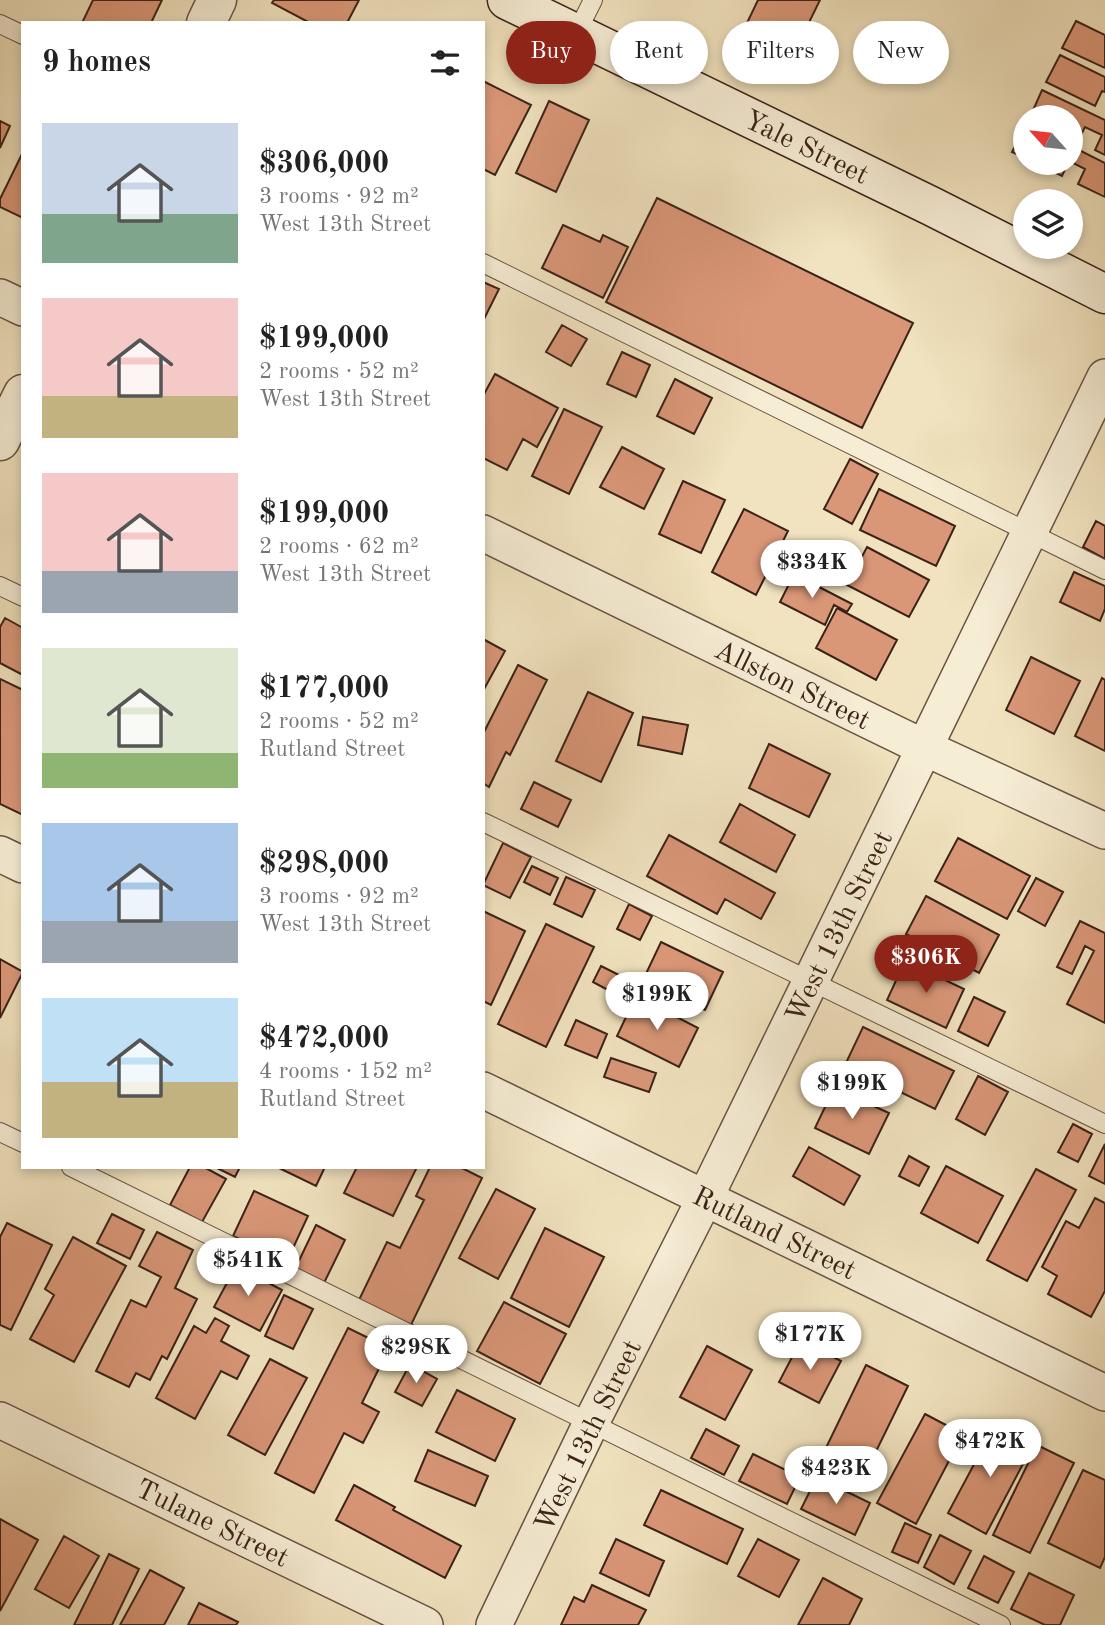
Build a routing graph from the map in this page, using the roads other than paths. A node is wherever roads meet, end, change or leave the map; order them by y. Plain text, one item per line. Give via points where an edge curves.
1 (217, 0) edge
2 (507, 0) edge
3 (593, 0) edge
4 (207, 21) edge
5 (550, 21) edge
6 (582, 21) edge
7 (0, 24) edge
8 (21, 35) edge
9 (596, 44) edge
10 (485, 264) edge
11 (1105, 294) edge
12 (0, 297) edge
13 (21, 307) edge
14 (1105, 377) edge
15 (21, 398) edge
16 (0, 441) edge
17 (1030, 533) junction
18 (485, 534) edge
19 (1105, 570) edge
20 (0, 586) edge
21 (21, 596) edge
22 (925, 748) junction
23 (485, 823) edge
24 (1105, 831) edge
25 (0, 854) edge
26 (21, 864) edge
27 (811, 982) junction
28 (485, 1091) edge
29 (1105, 1124) edge
30 (0, 1132) edge
31 (21, 1142) edge
32 (75, 1169) edge
33 (705, 1198) junction
34 (1105, 1393) edge
35 (0, 1420) edge
36 (591, 1423) junction
37 (425, 1625) edge
38 (494, 1625) edge
39 (1001, 1625) edge

1 - 4 main road
2 - 5 main road, Yale Street
3 - 6 lane
7 - 8 lane
9 - 11 main road, Yale Street
10 - 17 lane
12 - 13 street
14 - 17 street, West 13th Street
15 - 16 main road
17 - 19 lane
17 - 22 street, West 13th Street
18 - 22 street, Allston Street
20 - 21 lane
22 - 24 street, Allston Street
22 - 27 street, West 13th Street
23 - 27 lane
25 - 26 street
27 - 29 lane
27 - 33 street, West 13th Street
28 - 33 street, Rutland Street
30 - 31 lane
32 - 36 lane
33 - 34 street, Rutland Street
33 - 36 street, West 13th Street
35 - 37 street, Tulane Street
36 - 38 street, West 13th Street
36 - 39 lane

